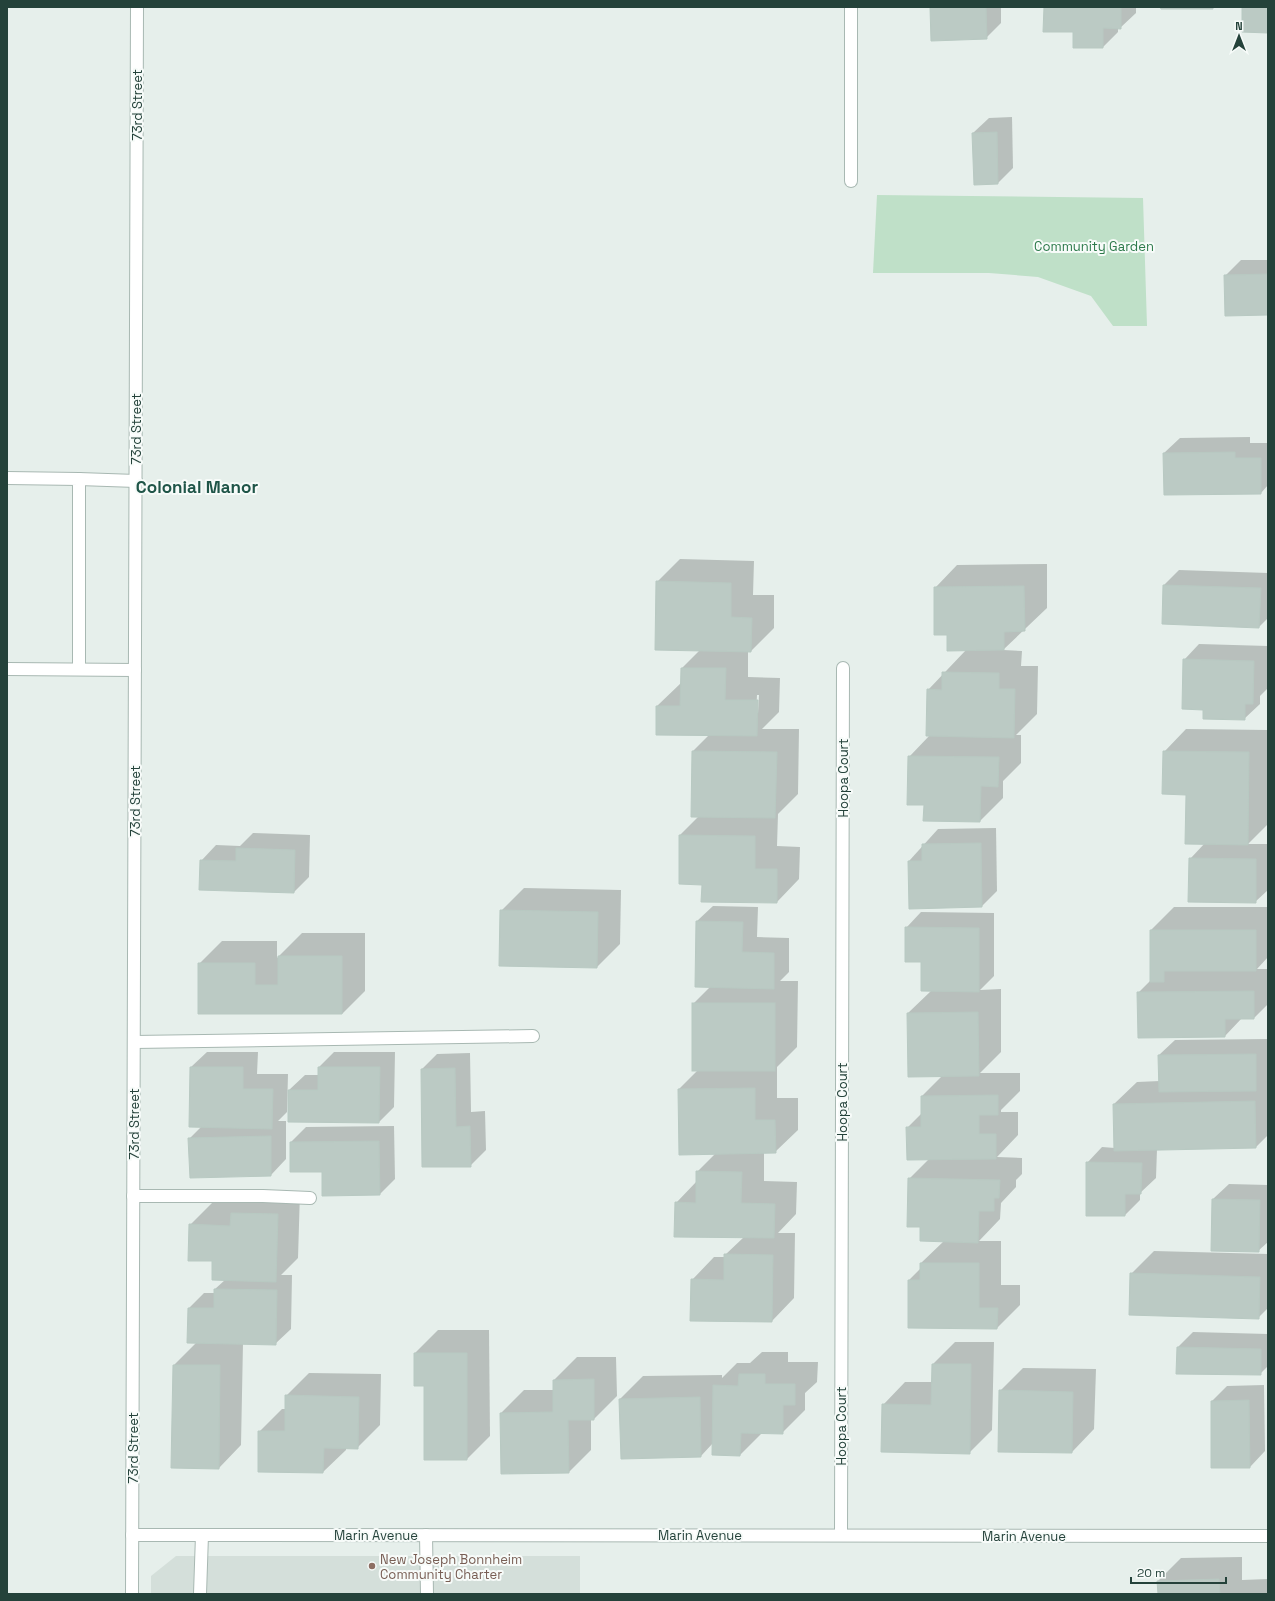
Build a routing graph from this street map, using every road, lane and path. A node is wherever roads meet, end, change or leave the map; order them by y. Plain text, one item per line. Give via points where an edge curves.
1 (137, 7) edge
2 (851, 7) edge
3 (851, 181) dead end
4 (7, 478) edge
5 (79, 479) junction
6 (136, 481) junction
7 (843, 668) dead end
8 (7, 669) edge
9 (79, 669) junction
10 (135, 670) junction
11 (533, 1036) dead end
12 (134, 1042) junction
13 (133, 1196) junction
14 (310, 1198) dead end
15 (132, 1535) junction
16 (202, 1535) junction
17 (426, 1535) junction
18 (841, 1535) junction
19 (1268, 1536) edge
20 (132, 1594) edge
21 (200, 1594) edge
22 (427, 1594) edge

1 - 6 street, 73rd Street
2 - 3 street
4 - 5 street
5 - 6 street
5 - 9 street
6 - 10 street, 73rd Street
7 - 18 street, Hoopa Court
8 - 9 street
9 - 10 street
10 - 12 street, 73rd Street
11 - 12 street
12 - 13 street, 73rd Street
13 - 14 street
13 - 15 street, 73rd Street
15 - 16 street, Marin Avenue
15 - 20 street, 73rd Street
16 - 17 street, Marin Avenue
16 - 21 street
17 - 18 street, Marin Avenue
17 - 22 street
18 - 19 street, Marin Avenue

